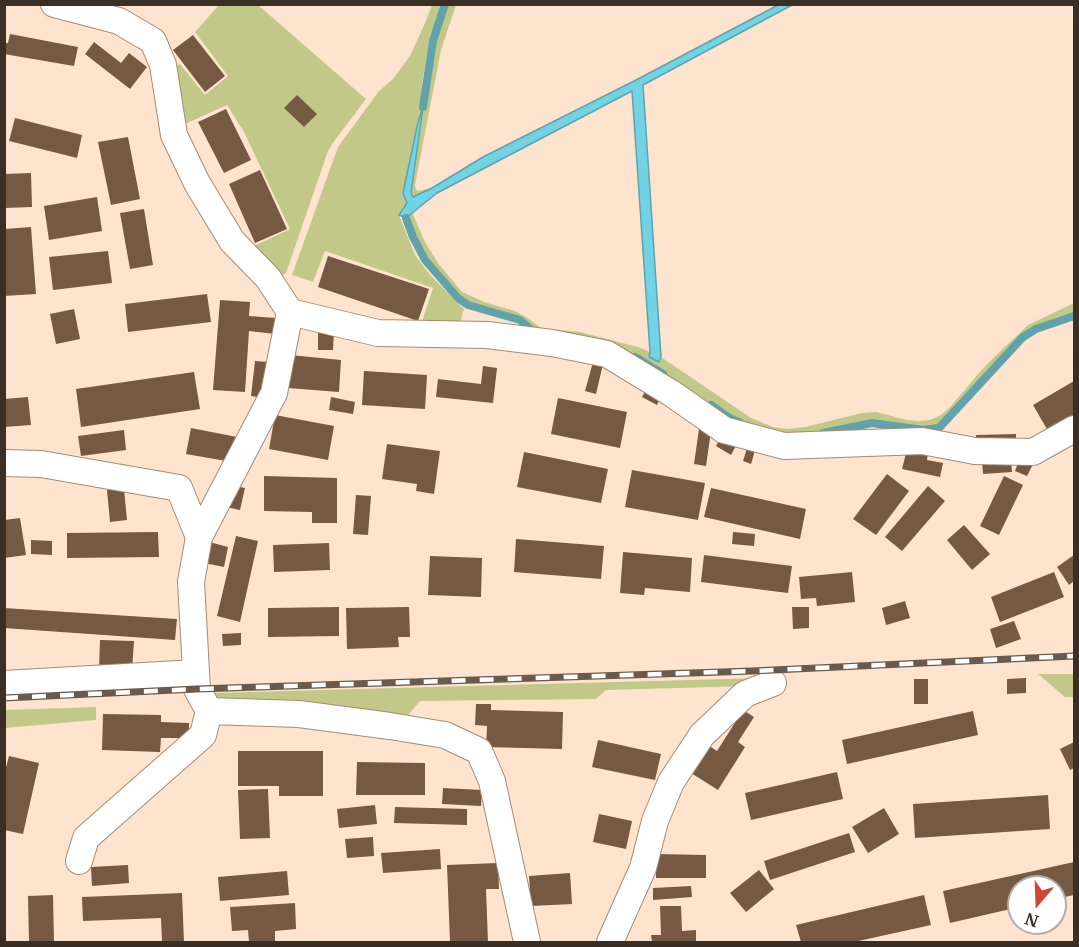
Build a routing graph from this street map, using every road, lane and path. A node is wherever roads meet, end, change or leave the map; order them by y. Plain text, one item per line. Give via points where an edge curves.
1 (54, 4) edge
2 (290, 312) junction
3 (1074, 429) edge
4 (4, 464) edge
5 (199, 537) junction
6 (196, 673) junction
7 (773, 683) dead end
8 (4, 684) edge
9 (209, 711) junction
10 (79, 861) dead end
11 (527, 942) edge
12 (610, 942) edge

1 - 2 street via 119,21 153,40 163,65 174,135 197,183 232,241 268,278
2 - 3 street via 378,333 487,335 607,354 724,430 784,446 922,441 975,451 1033,452
2 - 5 street via 274,393
4 - 5 street via 41,464 180,488
5 - 6 street via 191,582
6 - 8 street
6 - 9 street via 197,689
7 - 12 street via 745,694 702,735 671,782 655,821 643,868
9 - 10 street via 203,735 86,838
9 - 11 street via 299,714 390,726 445,735 479,751 492,781

